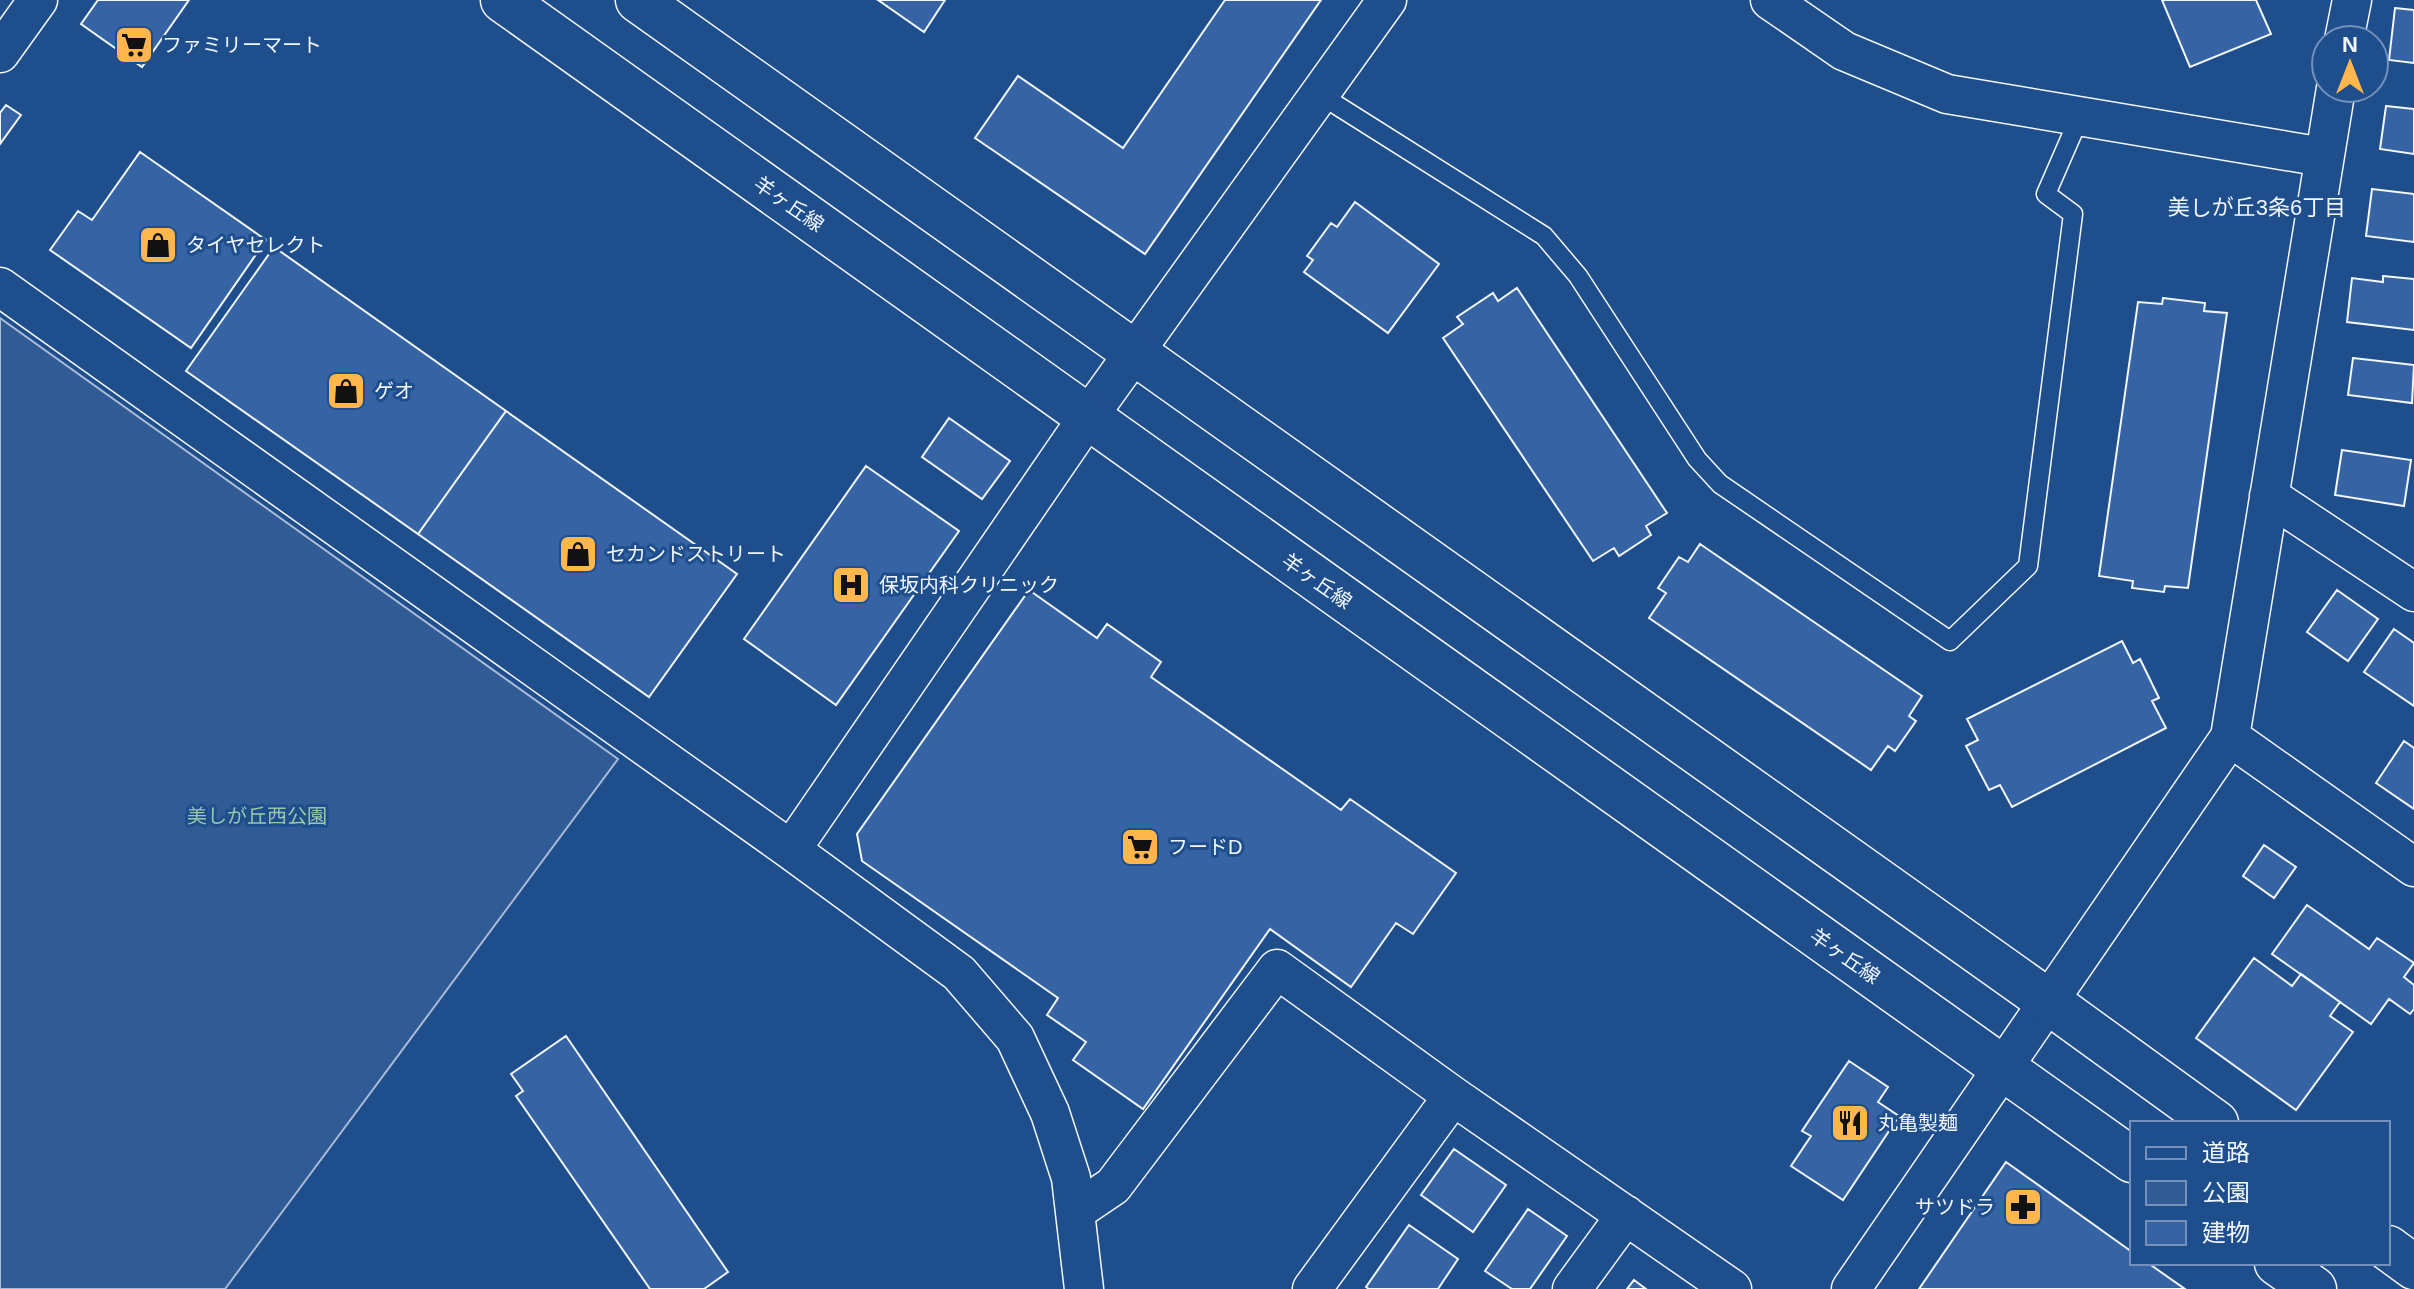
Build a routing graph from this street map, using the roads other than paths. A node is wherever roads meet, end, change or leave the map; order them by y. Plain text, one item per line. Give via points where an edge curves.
1 (38, 0) edge
2 (503, 0) edge
3 (638, 0) edge
4 (1387, 0) edge
5 (1770, 0) edge
6 (2352, 0) edge
7 (2347, 24) edge
8 (0, 53) edge
9 (1319, 94) junction
10 (2333, 104) edge
11 (2080, 116) junction
12 (2323, 157) junction
13 (0, 287) edge
14 (1134, 352) junction
15 (1088, 417) junction
16 (2269, 496) junction
17 (2414, 592) edge
18 (2230, 737) junction
19 (791, 850) junction
20 (2414, 867) edge
21 (2049, 1002) junction
22 (2003, 1069) junction
23 (1453, 1096) junction
24 (2213, 1121) edge
25 (2130, 1159) edge
26 (1076, 1211) junction
27 (1626, 1215) junction
28 (2390, 1249) edge
29 (2280, 1265) edge
30 (2414, 1267) edge
31 (1084, 1289) edge
32 (1312, 1289) edge
33 (1572, 1289) edge
34 (1732, 1289) edge
35 (1851, 1289) edge
36 (2314, 1289) edge

1 - 8 street
2 - 15 main road, 羊ヶ丘線
3 - 14 main road
4 - 9 street
5 - 11 street via 1844,51 1947,94
6 - 7 street
9 - 11 lane via 1544,236 1578,276 1697,459 1720,484 1950,641 2028,566 2073,214 2046,194
9 - 14 street
10 - 12 street
11 - 12 street
12 - 16 street
13 - 19 street
14 - 15 street
14 - 21 main road
15 - 19 street
15 - 22 main road, 羊ヶ丘線
16 - 17 street
16 - 18 street
18 - 20 street
18 - 21 street
19 - 26 street via 959,973 1015,1038 1050,1113
21 - 22 street
21 - 24 main road
22 - 25 main road, 羊ヶ丘線
22 - 35 street
23 - 26 street via 1277,969 1113,1186
23 - 27 street
23 - 32 street
26 - 31 street
27 - 33 street
27 - 34 street
28 - 30 main road
29 - 36 main road

